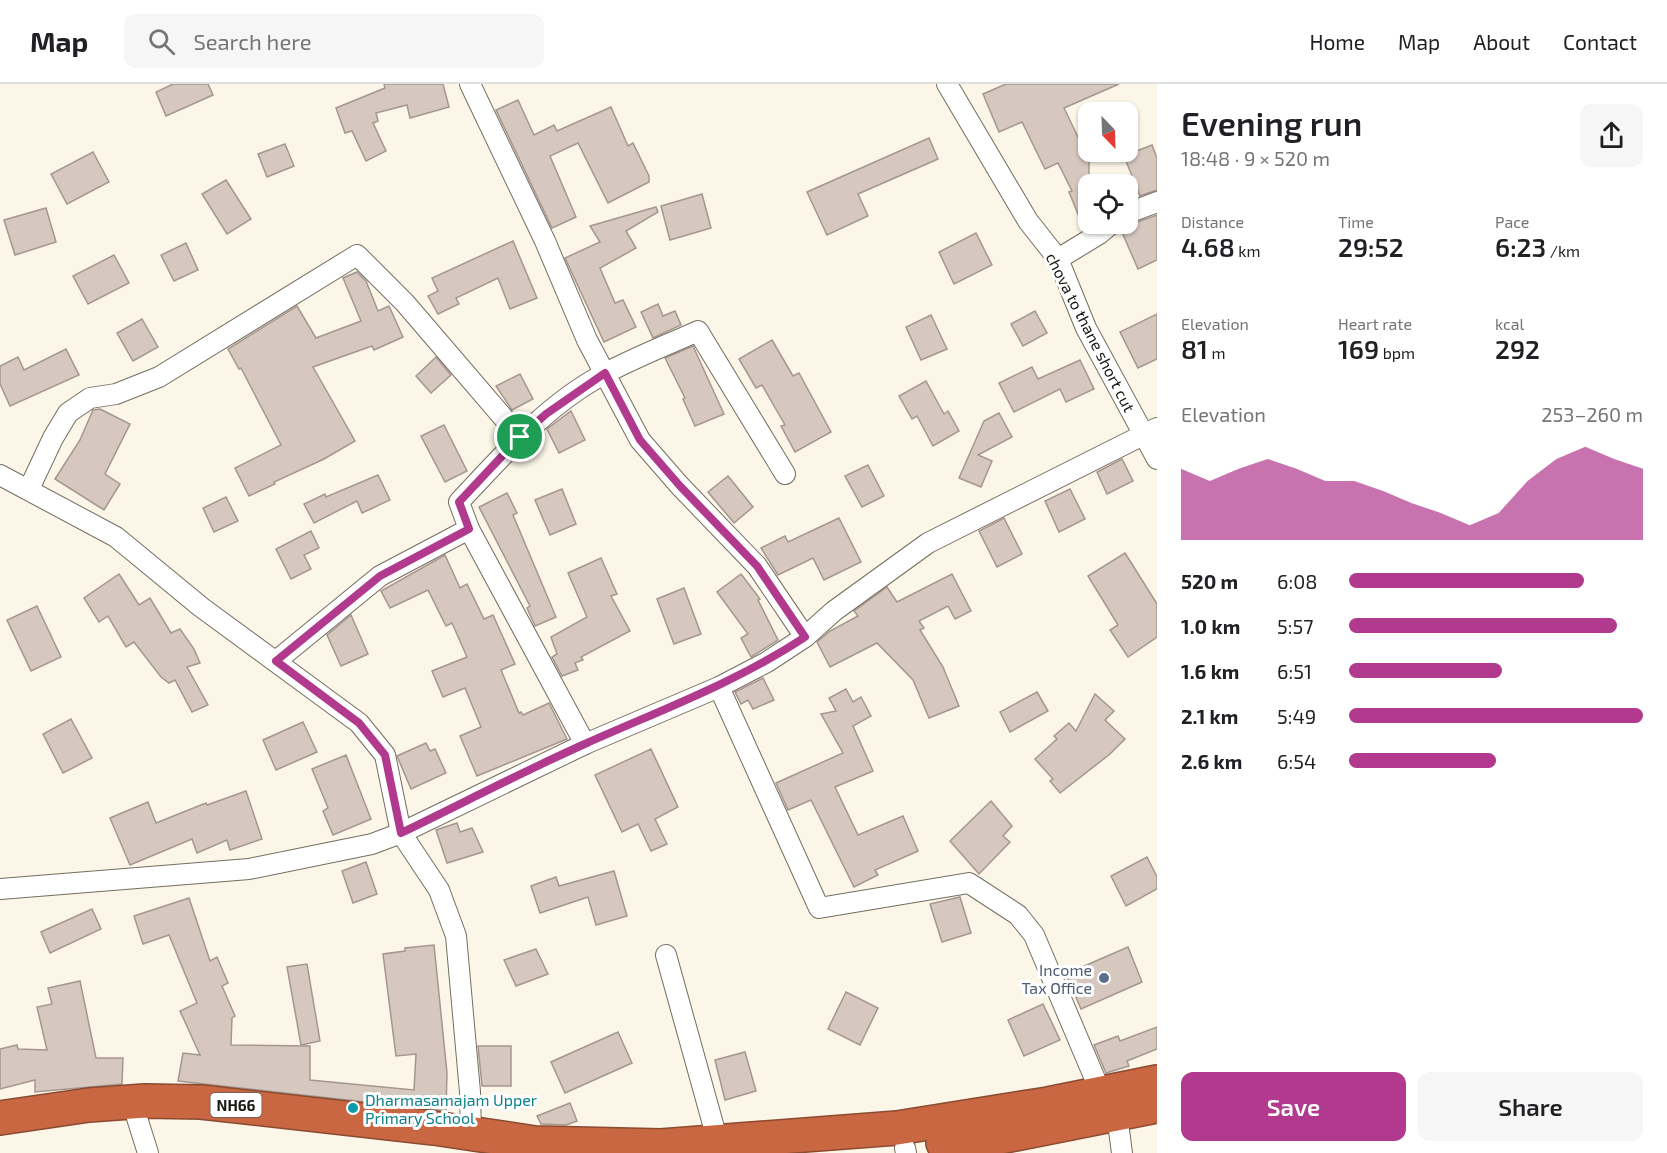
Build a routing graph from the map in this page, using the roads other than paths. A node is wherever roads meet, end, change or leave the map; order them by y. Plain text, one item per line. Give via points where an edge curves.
1 (470, 84) edge
2 (947, 84) edge
3 (1157, 202) edge
4 (1138, 209) edge
5 (1096, 234) edge
6 (1058, 259) junction
7 (605, 373) junction
8 (1150, 432) edge
9 (520, 437) junction
10 (1157, 459) edge
11 (784, 474) dead end
12 (0, 475) edge
13 (29, 489) junction
14 (469, 529) junction
15 (805, 637) junction
16 (276, 661) junction
17 (719, 687) junction
18 (585, 744) junction
19 (401, 833) junction
20 (0, 889) edge
21 (666, 955) dead end
22 (1157, 1082) edge
23 (1109, 1104) junction
24 (1157, 1106) edge
25 (1071, 1112) junction
26 (0, 1118) edge
27 (137, 1118) junction
28 (0, 1136) edge
29 (718, 1142) junction
30 (468, 1147) edge
31 (906, 1150) edge
32 (148, 1153) edge
33 (830, 1153) edge
34 (1122, 1153) edge

1 - 7 street
2 - 6 street, chova to thane short cut via 1028,221
3 - 4 street
5 - 6 street
6 - 8 street, chova to thane short cut via 1086,328
7 - 9 street
7 - 11 street via 698,331
7 - 15 street via 640,440 757,566
8 - 10 street, chova to thane short cut
8 - 15 street via 928,543 834,611
9 - 13 street via 405,303 357,255 159,376 116,394 90,398 68,413
9 - 14 street via 459,502
12 - 13 street
13 - 16 street via 116,537 201,607
14 - 16 street via 380,576
14 - 18 street
15 - 17 street
16 - 19 street via 359,723 385,755
17 - 18 street
17 - 23 street via 819,908 969,882 1018,915 1034,935
18 - 19 street
19 - 20 street via 372,843 249,869
19 - 30 street via 439,890 456,936 470,1092
21 - 29 street
22 - 23 highway, NH66
23 - 24 highway, NH66
23 - 25 highway, NH66
23 - 34 street
25 - 29 highway, NH66
25 - 31 highway, NH66 via 1000,1137
26 - 30 highway, NH66 via 90,1105 201,1102
27 - 28 highway, NH66
27 - 30 highway, NH66 via 174,1118
27 - 32 street
29 - 30 highway, NH66
31 - 33 highway, NH66

